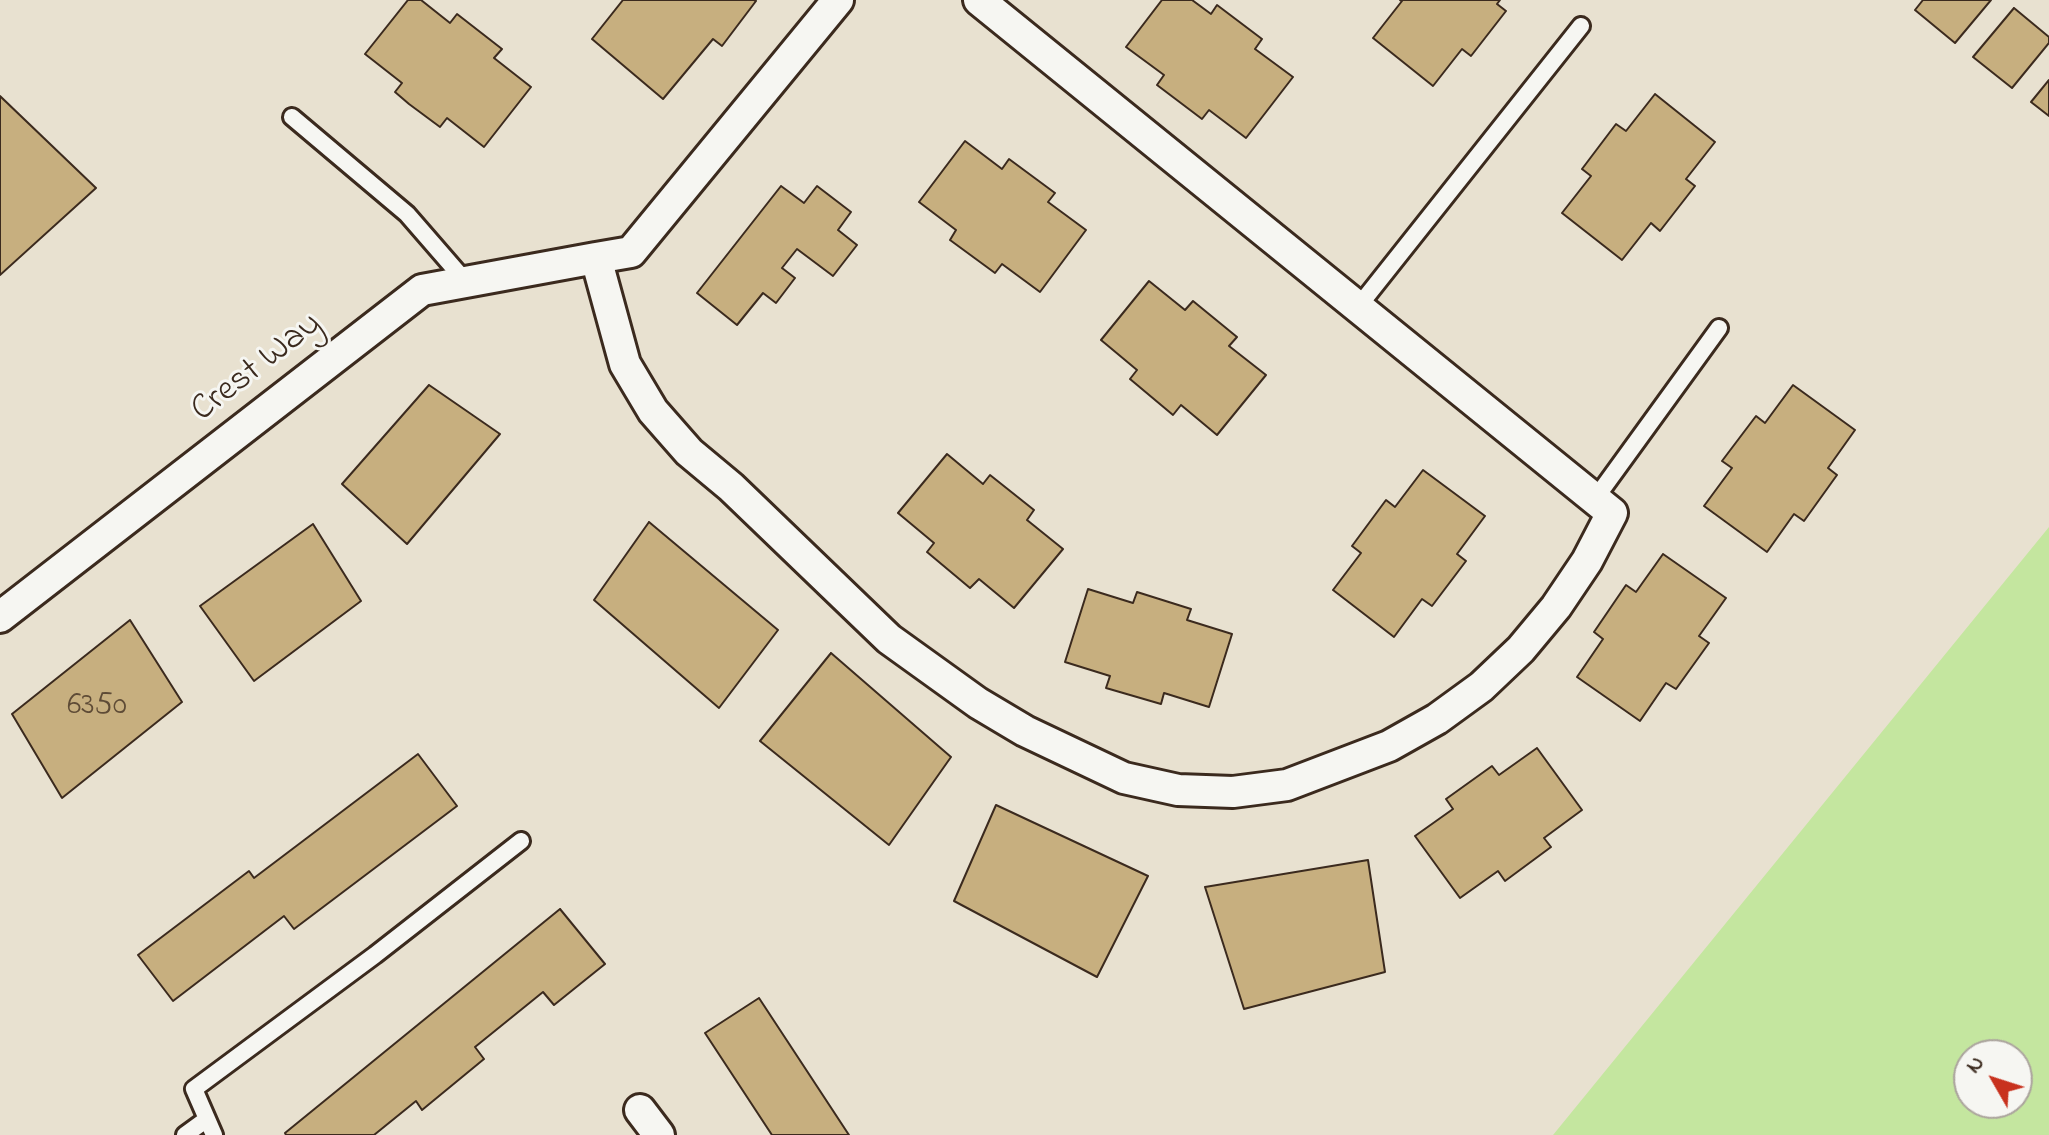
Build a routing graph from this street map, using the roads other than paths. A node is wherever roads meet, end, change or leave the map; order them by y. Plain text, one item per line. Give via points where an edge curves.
1 (838, 0) edge
2 (979, 0) edge
3 (1581, 26) dead end
4 (292, 117) dead end
5 (596, 258) junction
6 (466, 282) junction
7 (1358, 307) junction
8 (1719, 328) dead end
9 (1595, 499) junction
10 (0, 617) edge
11 (521, 841) dead end
12 (640, 1110) dead end
13 (207, 1119) junction
14 (185, 1135) edge
15 (214, 1135) edge
16 (659, 1135) edge

1 - 5 street, Crest Way via 631,252
2 - 7 street
3 - 7 lane
4 - 6 lane via 407,214
5 - 6 street, Crest Way
5 - 9 street via 625,364 653,411 689,452 889,639 1025,731 1124,778 1178,790 1233,792 1287,785 1389,746 1437,719 1481,687 1556,607 1612,513
6 - 10 street, Crest Way via 422,290
7 - 9 street
8 - 9 lane
11 - 13 lane via 194,1089
12 - 16 street
13 - 14 lane
13 - 15 lane

